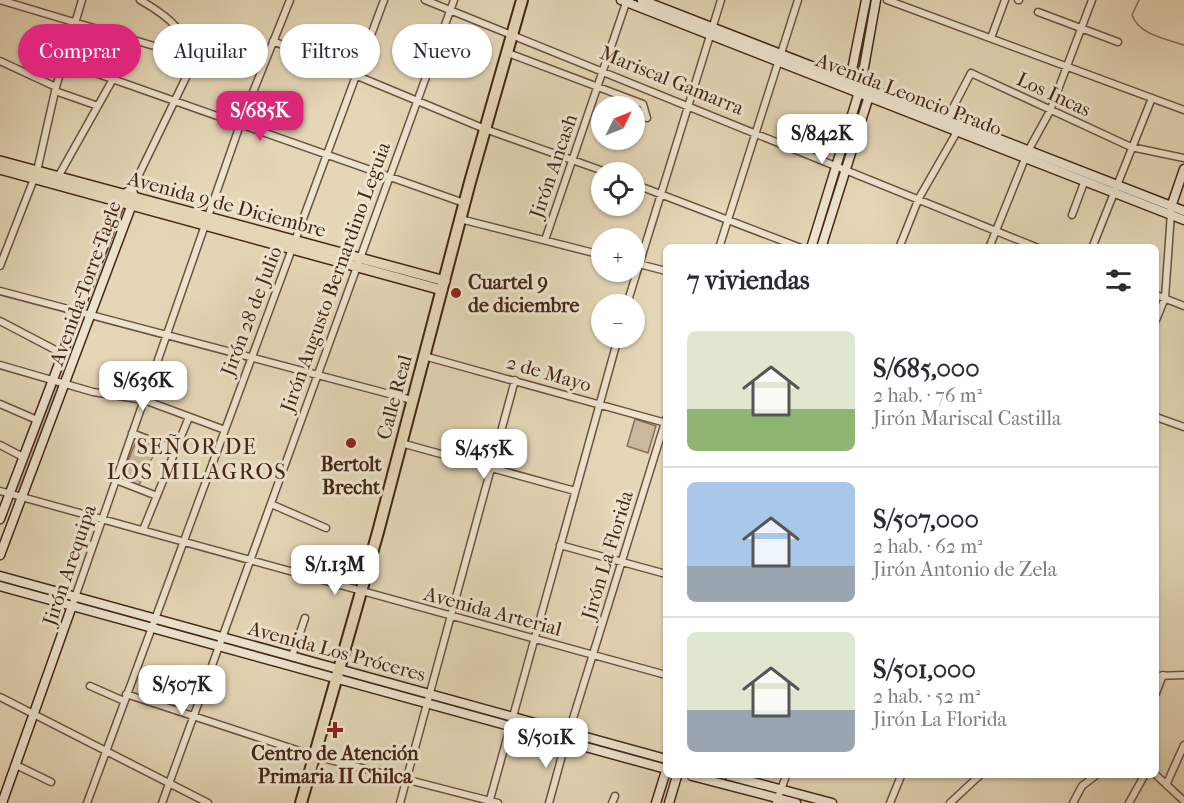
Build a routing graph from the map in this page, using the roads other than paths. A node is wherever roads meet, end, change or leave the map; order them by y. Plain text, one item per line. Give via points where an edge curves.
1 (0, 0) edge
2 (82, 0) edge
3 (140, 0) edge
4 (290, 0) edge
5 (384, 0) edge
6 (425, 0) edge
7 (454, 0) edge
8 (522, 0) edge
9 (642, 0) edge
10 (721, 0) edge
11 (798, 0) edge
12 (866, 0) edge
13 (876, 0) edge
14 (887, 0) edge
15 (1005, 0) edge
16 (1092, 0) edge
17 (625, 1) edge
18 (450, 10) junction
19 (1038, 12) dead end
20 (75, 23) junction
21 (176, 24) edge
22 (375, 24) edge
23 (1082, 28) junction
24 (711, 31) junction
25 (513, 35) junction
26 (992, 38) junction
27 (273, 41) junction
28 (1118, 42) dead end
29 (280, 44) edge
30 (153, 46) edge
31 (508, 52) junction
32 (779, 57) junction
33 (0, 61) edge
34 (1068, 67) junction
35 (603, 69) junction
36 (59, 78) edge
37 (110, 78) edge
38 (188, 78) edge
39 (353, 78) edge
40 (365, 78) edge
41 (113, 79) junction
42 (850, 80) junction
43 (597, 85) junction
44 (860, 88) junction
45 (56, 89) junction
46 (869, 96) junction
47 (1152, 98) junction
48 (417, 99) junction
49 (176, 100) junction
50 (689, 104) junction
51 (98, 106) junction
52 (1184, 110) edge
53 (1050, 111) junction
54 (646, 118) dead end
55 (241, 122) junction
56 (945, 122) junction
57 (959, 127) junction
58 (485, 129) junction
59 (755, 131) junction
60 (1131, 147) junction
61 (325, 153) junction
62 (1027, 154) junction
63 (1184, 158) edge
64 (0, 161) edge
65 (572, 161) junction
66 (841, 166) junction
67 (591, 167) edge
68 (0, 169) edge
69 (1184, 169) edge
70 (35, 175) junction
71 (389, 176) junction
72 (58, 177) junction
73 (1085, 180) junction
74 (645, 188) edge
75 (1114, 188) junction
76 (661, 194) junction
77 (132, 198) junction
78 (919, 198) junction
79 (121, 199) junction
80 (464, 203) junction
81 (1171, 211) junction
82 (1184, 212) edge
83 (1071, 215) dead end
84 (460, 219) junction
85 (728, 220) junction
86 (1184, 220) edge
87 (206, 222) junction
88 (996, 230) junction
89 (645, 239) edge
90 (545, 240) junction
91 (720, 244) edge
92 (791, 244) edge
93 (812, 244) edge
94 (822, 244) edge
95 (901, 244) edge
96 (991, 244) edge
97 (1029, 244) edge
98 (1093, 244) edge
99 (294, 246) junction
100 (591, 252) edge
101 (357, 263) junction
102 (0, 266) edge
103 (645, 266) edge
104 (663, 270) edge
105 (443, 286) junction
106 (0, 291) edge
107 (1159, 296) edge
108 (1165, 298) junction
109 (1184, 306) edge
110 (78, 312) junction
111 (1159, 313) edge
112 (90, 316) junction
113 (0, 321) edge
114 (166, 336) junction
115 (615, 348) edge
116 (63, 354) junction
117 (423, 356) junction
118 (251, 358) junction
119 (0, 365) edge
120 (316, 375) junction
121 (515, 380) junction
122 (52, 381) junction
123 (64, 384) junction
124 (144, 400) junction
125 (412, 400) junction
126 (0, 404) edge
127 (599, 404) junction
128 (189, 417) junction
129 (1159, 418) edge
130 (37, 420) junction
131 (663, 420) edge
132 (1184, 427) edge
133 (225, 430) junction
134 (663, 431) edge
135 (132, 434) junction
136 (401, 443) junction
137 (0, 445) edge
138 (175, 450) junction
139 (23, 457) junction
140 (491, 469) junction
141 (116, 480) junction
142 (0, 491) edge
143 (575, 491) junction
144 (10, 494) junction
145 (157, 496) junction
146 (21, 497) junction
147 (271, 504) junction
148 (0, 519) edge
149 (103, 519) junction
150 (326, 528) dead end
151 (143, 530) junction
152 (184, 542) junction
153 (560, 545) junction
154 (0, 555) edge
155 (251, 561) junction
156 (622, 562) junction
157 (663, 573) edge
158 (0, 576) edge
159 (0, 586) edge
160 (361, 591) junction
161 (76, 597) junction
162 (72, 606) junction
163 (451, 617) junction
164 (156, 618) junction
165 (305, 618) dead end
166 (153, 628) junction
167 (224, 637) junction
168 (535, 639) junction
169 (220, 647) junction
170 (594, 655) junction
171 (292, 656) junction
172 (338, 673) junction
173 (663, 674) edge
174 (1160, 675) edge
175 (1184, 675) edge
176 (90, 686) dead end
177 (0, 696) edge
178 (429, 697) junction
179 (125, 698) junction
180 (34, 714) junction
181 (194, 718) junction
182 (512, 721) junction
183 (569, 731) junction
184 (566, 741) junction
185 (1184, 745) edge
186 (107, 751) junction
187 (315, 756) junction
188 (663, 758) edge
189 (16, 765) junction
190 (663, 769) edge
191 (664, 778) edge
192 (676, 778) edge
193 (700, 778) edge
194 (735, 778) edge
195 (785, 778) edge
196 (900, 778) edge
197 (977, 778) edge
198 (1092, 778) edge
199 (1143, 778) edge
200 (1159, 778) edge
201 (406, 779) junction
202 (51, 782) dead end
203 (169, 783) junction
204 (1167, 783) junction
205 (615, 796) dead end
206 (778, 797) edge
207 (3, 801) edge
208 (88, 801) edge
209 (1184, 801) edge
210 (489, 802) edge
211 (97, 803) edge
212 (162, 803) edge
213 (208, 803) edge
214 (301, 803) edge
215 (400, 803) edge
216 (498, 803) edge
217 (549, 803) edge
218 (612, 803) edge
219 (656, 803) edge
220 (669, 803) edge
221 (796, 803) edge
222 (832, 803) edge
223 (890, 803) edge
224 (950, 803) edge
225 (1073, 803) edge
226 (1129, 803) edge

1 - 20 street
2 - 20 street
3 - 21 street
4 - 27 street, Jirón Arequipa
5 - 22 street, Jirón 28 de Julio
6 - 18 street, Mariscal Gamarra
7 - 18 street, Jirón Augusto Bernardino Leguia
8 - 25 highway, Calle Real
9 - 24 street, Avenida Leoncio Prado
10 - 24 street
11 - 32 street
12 - 42 street
13 - 44 street
14 - 26 street
15 - 26 street
16 - 23 street
17 - 24 street, Avenida Leoncio Prado
17 - 35 street, Jirón Ancash
18 - 25 street, Mariscal Gamarra
18 - 48 street, Jirón Augusto Bernardino Leguia
19 - 23 street
20 - 30 street
23 - 28 street
23 - 34 street
24 - 32 street, Avenida Leoncio Prado
24 - 50 street
25 - 31 highway, Calle Real
25 - 35 street, Mariscal Gamarra
26 - 34 street
27 - 29 street
27 - 55 street, Jirón Arequipa
31 - 43 street
31 - 58 highway, Calle Real
32 - 42 street, Avenida Leoncio Prado
32 - 44 street, Avenida Leoncio Prado
32 - 59 street
33 - 45 street
34 - 47 street
34 - 53 street
35 - 43 street, Jirón Ancash
35 - 50 street, Mariscal Gamarra
36 - 45 street
37 - 41 street
38 - 49 street
39 - 61 street, Jirón 28 de Julio
40 - 48 street
41 - 49 street
41 - 51 street
42 - 44 street, Avenida Leoncio Prado
43 - 54 street via 643,104
43 - 65 street, Jirón Ancash
44 - 46 street
44 - 56 street, Avenida Leoncio Prado
44 - 66 street
45 - 51 street
45 - 70 street
46 - 56 street, Avenida Leoncio Prado
46 - 66 street
47 - 52 street
47 - 60 street
48 - 58 street
48 - 71 street, Jirón Augusto Bernardino Leguia
49 - 55 street
49 - 77 street
50 - 59 street, Mariscal Gamarra
50 - 76 street
51 - 72 street
53 - 56 street, Los Incas via 971,73
53 - 60 street, Los Incas
53 - 62 street
55 - 61 street
55 - 87 street, Jirón Arequipa
56 - 57 street, Avenida Leoncio Prado
57 - 62 street, Avenida Leoncio Prado
57 - 78 street
58 - 65 street
58 - 80 highway, Calle Real
59 - 66 street, Mariscal Gamarra
59 - 85 street
60 - 63 street, Los Incas
60 - 75 street
61 - 71 street
61 - 99 street, Jirón 28 de Julio
62 - 73 street, Avenida Leoncio Prado
62 - 75 street, Avenida Leoncio Prado
62 - 88 street
64 - 70 main road, Avenida 9 de Diciembre
65 - 67 street
65 - 90 street, Jirón Ancash
66 - 78 street, Mariscal Gamarra
66 - 93 street
66 - 94 street
68 - 70 main road, Avenida 9 de Diciembre
69 - 81 street
70 - 72 main road, Avenida 9 de Diciembre
70 - 79 main road, Avenida 9 de Diciembre
70 - 102 street
71 - 80 street
71 - 101 street, Jirón Augusto Bernardino Leguia
72 - 79 main road, Avenida 9 de Diciembre
73 - 75 street, Avenida Leoncio Prado
73 - 83 street
74 - 76 street
75 - 81 street, Avenida Leoncio Prado
75 - 98 street
76 - 85 street
76 - 89 street
77 - 79 main road, Avenida 9 de Diciembre
77 - 87 main road, Avenida 9 de Diciembre
77 - 112 street, Avenida Torre Tagle
78 - 88 street, Mariscal Gamarra
78 - 95 street
79 - 110 street, Avenida Torre Tagle
80 - 84 highway, Calle Real
81 - 82 street, Avenida Leoncio Prado
81 - 86 street, Avenida Leoncio Prado
81 - 108 street
84 - 90 street
84 - 105 highway, Calle Real
85 - 91 street
85 - 92 street
87 - 99 main road, Avenida 9 de Diciembre
87 - 114 street, Jirón Arequipa
88 - 96 street
88 - 97 street, Mariscal Gamarra
90 - 100 street
99 - 101 main road, Avenida 9 de Diciembre
99 - 118 street, Jirón 28 de Julio
101 - 105 main road, Avenida 9 de Diciembre
101 - 120 street, Jirón Augusto Bernardino Leguia
103 - 104 street
105 - 117 highway, Calle Real
106 - 110 street
107 - 108 street
108 - 109 street
108 - 111 street
110 - 112 street
110 - 116 street, Avenida Torre Tagle
112 - 114 street
112 - 123 street, Avenida Torre Tagle
113 - 116 street
114 - 118 street
114 - 124 street, Jirón Arequipa
115 - 127 street
116 - 122 street, Avenida Torre Tagle
117 - 121 street, 2 de Mayo
117 - 125 highway, Calle Real
118 - 120 street
118 - 133 street, Jirón 28 de Julio
119 - 122 street
120 - 125 street
120 - 147 street, Jirón Augusto Bernardino Leguia
121 - 127 street, 2 de Mayo
121 - 140 street
122 - 123 street
122 - 130 street, Avenida Torre Tagle
123 - 124 street
123 - 146 street, Avenida Torre Tagle
124 - 128 street
124 - 135 street, Jirón Arequipa
125 - 136 highway, Calle Real
126 - 130 street
127 - 131 street, 2 de Mayo
127 - 143 street
128 - 133 street
128 - 138 street
129 - 132 street
130 - 139 street, Avenida Torre Tagle
133 - 152 street, Jirón 28 de Julio
134 - 156 street, Jirón La Florida
135 - 138 street
135 - 141 street, Jirón Arequipa
136 - 140 street
136 - 160 highway, Calle Real
137 - 139 street
138 - 145 street
139 - 144 street, Avenida Torre Tagle
140 - 143 street
140 - 163 street
141 - 145 street
141 - 149 street, Jirón Arequipa
142 - 144 street, Avenida Arterial
143 - 153 street
144 - 146 street, Avenida Arterial
144 - 148 street, Avenida Torre Tagle
145 - 151 street
146 - 149 street, Avenida Arterial
146 - 154 street, Avenida Torre Tagle
147 - 150 street
147 - 155 street, Jirón Augusto Bernardino Leguia
149 - 151 street, Avenida Arterial
149 - 161 street, Jirón Arequipa
151 - 152 street, Avenida Arterial
152 - 155 street, Avenida Arterial
152 - 164 street, Jirón 28 de Julio
153 - 156 street
153 - 168 street
155 - 160 street, Avenida Arterial
155 - 167 street, Jirón Augusto Bernardino Leguia
156 - 157 street
156 - 170 street, Jirón La Florida
158 - 161 street, Avenida Los Próceres
159 - 162 street, Avenida Los Próceres
160 - 163 street, Avenida Arterial
160 - 172 highway, Calle Real
161 - 162 street, Jirón Arequipa
161 - 164 street, Avenida Los Próceres
162 - 166 street, Avenida Los Próceres
162 - 180 street, Jirón Arequipa
163 - 168 street, Avenida Arterial
163 - 178 street
164 - 166 street, Jirón 28 de Julio
164 - 167 street, Avenida Los Próceres
165 - 171 street
166 - 169 street, Avenida Los Próceres
166 - 179 street, Jirón 28 de Julio
167 - 169 street, Jirón Augusto Bernardino Leguia
167 - 171 street, Avenida Los Próceres
168 - 170 street, Avenida Arterial
168 - 182 street
169 - 172 street, Avenida Los Próceres
169 - 181 street, Jirón Augusto Bernardino Leguia
170 - 173 street, Avenida Arterial
170 - 183 street, Jirón La Florida
171 - 172 street, Avenida Los Próceres
172 - 178 street, Avenida Los Próceres
172 - 187 highway, Calle Real
174 - 175 street
176 - 179 street
177 - 180 street
178 - 182 street, Avenida Los Próceres
178 - 201 street
179 - 181 street
179 - 186 street, Jirón 28 de Julio
180 - 186 street
180 - 189 street, Jirón Arequipa
181 - 187 street
181 - 203 street, Jirón Augusto Bernardino Leguia
182 - 183 street, Avenida Los Próceres
182 - 184 street, Avenida Los Próceres
182 - 210 street
183 - 184 street, Jirón La Florida
183 - 188 street, Avenida Los Próceres
184 - 190 street, Avenida Los Próceres
184 - 217 street, Jirón La Florida
185 - 204 street
186 - 203 street
186 - 208 street, Jirón 28 de Julio
187 - 201 street
187 - 214 highway, Calle Real
189 - 202 street
189 - 207 street, Jirón Arequipa
191 - 219 street
192 - 220 street
193 - 206 street
194 - 206 street
195 - 206 street
196 - 223 street
197 - 224 street
198 - 225 street via 1082,786
199 - 226 street
200 - 204 street
201 - 210 street
201 - 215 street
203 - 212 street, Jirón Augusto Bernardino Leguia
203 - 213 street
204 - 209 street
205 - 218 street
206 - 221 street
206 - 222 street
208 - 211 street
210 - 216 street

